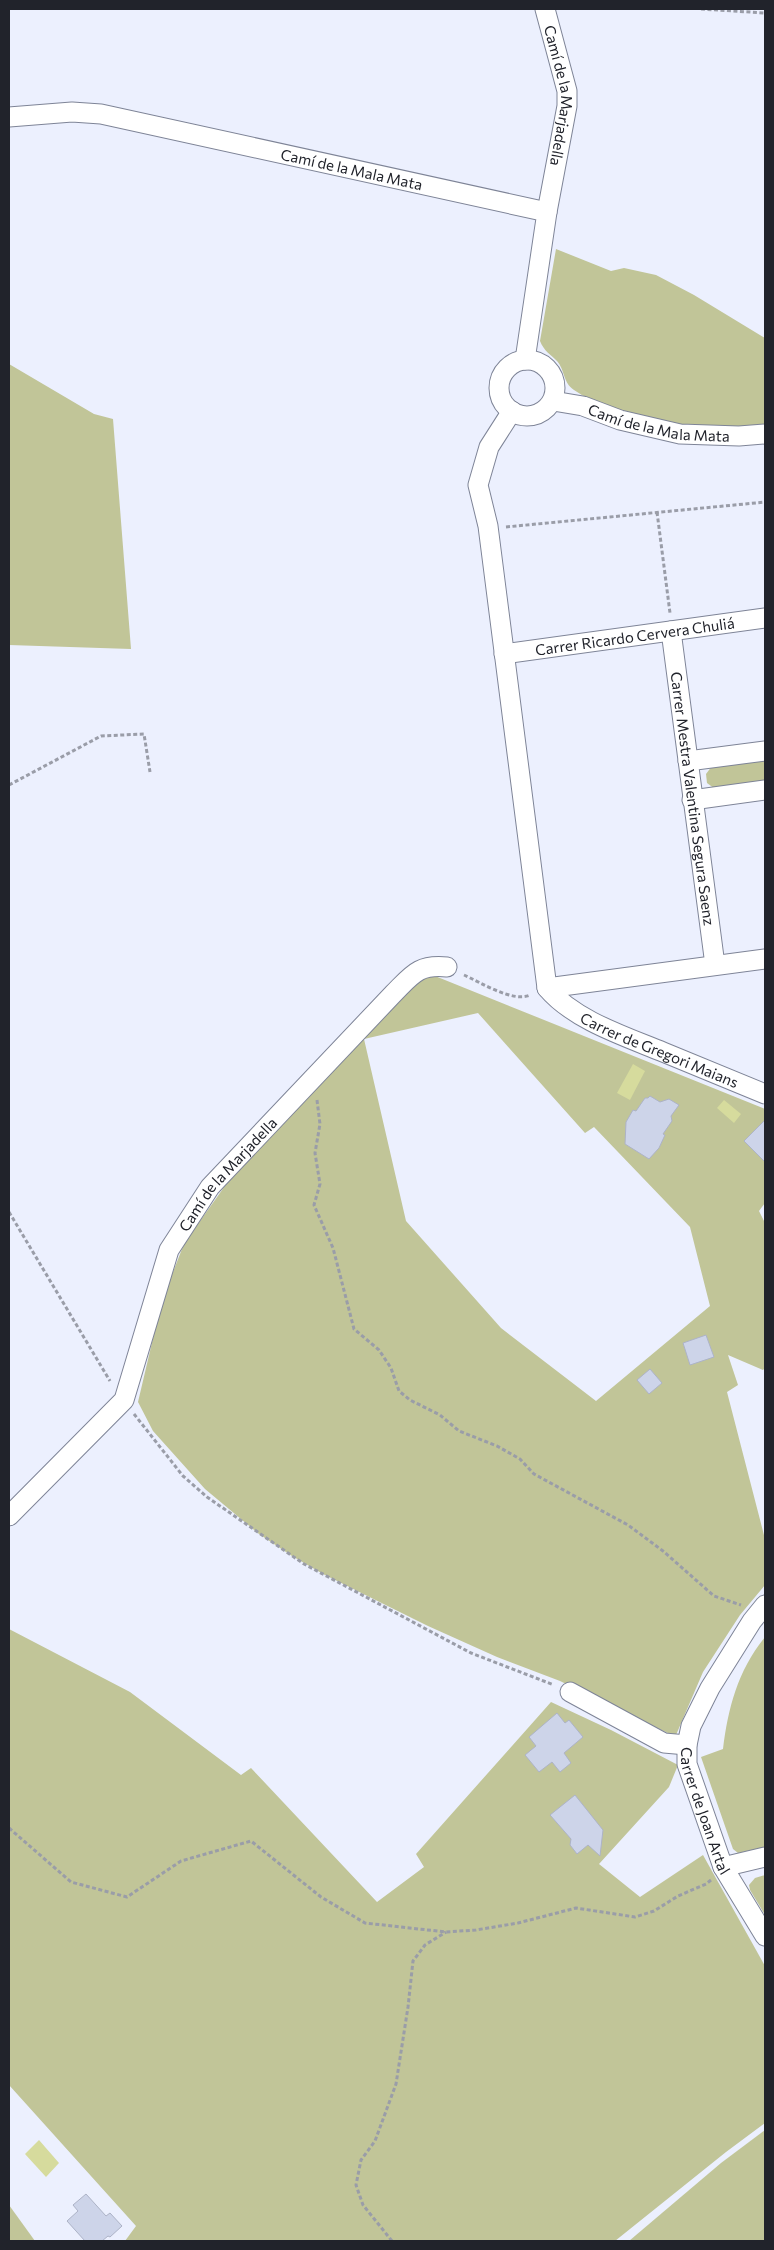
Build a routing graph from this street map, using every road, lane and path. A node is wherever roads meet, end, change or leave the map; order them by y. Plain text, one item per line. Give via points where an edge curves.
1 (545, 9) edge
2 (701, 9) edge
3 (765, 13) edge
4 (9, 117) edge
5 (547, 212) junction
6 (525, 360) junction
7 (553, 401) junction
8 (512, 411) junction
9 (765, 434) edge
10 (765, 502) edge
11 (657, 512) junction
12 (488, 528) junction
13 (765, 618) edge
14 (670, 623) junction
15 (504, 654) junction
16 (765, 751) edge
17 (688, 761) junction
18 (150, 772) dead end
19 (9, 785) edge
20 (765, 790) edge
21 (692, 800) junction
22 (765, 959) edge
23 (715, 965) junction
24 (446, 967) joint
25 (552, 994) junction
26 (310, 1082) junction
27 (765, 1094) edge
28 (9, 1212) edge
29 (124, 1400) junction
30 (9, 1516) edge
31 (763, 1607) edge
32 (570, 1692) joint
33 (687, 1745) junction
34 (9, 1828) edge
35 (765, 1857) edge
36 (723, 1867) junction
37 (446, 1932) junction
38 (765, 1936) edge
39 (392, 2241) edge

1 - 5 street, Camí de la Marjadella via 567,91
2 - 3 path
4 - 5 street, Camí de la Mala Mata via 72,112 101,114
5 - 6 street
6 - 7 street via 542,364 548,370 555,386
6 - 8 street via 509,367 500,381 501,398
7 - 8 street via 545,409 529,416
7 - 9 street, Camí de la Mala Mata via 680,434
8 - 12 street via 489,447 478,485
10 - 11 path
11 - 12 path
11 - 14 path
12 - 15 street
13 - 14 street, Carrer Ricardo Cervera Chuliá
14 - 15 street, Carrer Ricardo Cervera Chuliá
14 - 17 street, Carrer Mestra Valentina Segura Saenz
15 - 25 street
16 - 17 street
17 - 21 street, Carrer Mestra Valentina Segura Saenz
18 - 19 path via 144,734 102,736
20 - 21 street
21 - 23 street, Carrer Mestra Valentina Segura Saenz
22 - 23 street
23 - 25 street
24 - 25 path via 506,994 526,997
24 - 26 street, Camí de la Marjadella via 430,965 415,973
25 - 27 street, Carrer de Gregori Maians via 573,1012
26 - 29 street, Camí de la Marjadella via 210,1187 169,1250
26 - 31 path via 319,1104 320,1124 314,1153 320,1184 314,1206 333,1248 354,1329 379,1350 391,1368 399,1391 440,1415 459,1431 520,1459 534,1474 628,1525 714,1596 734,1604
28 - 29 path
29 - 30 street, Camí de la Marjadella
29 - 32 path via 183,1476 207,1497 304,1564 471,1653
31 - 33 street, Carrer de Joan Artal via 710,1688 691,1726
32 - 33 street via 664,1742
33 - 36 street, Carrer de Joan Artal via 687,1764
34 - 37 path via 72,1882 127,1896 181,1861 251,1841 321,1897 365,1923
35 - 36 street
36 - 37 path via 706,1884 654,1911 635,1917 576,1908 518,1923
36 - 38 street, Carrer de Joan Artal
37 - 39 path via 425,1945 413,1961 396,2084 375,2141 361,2160 356,2185 363,2205

